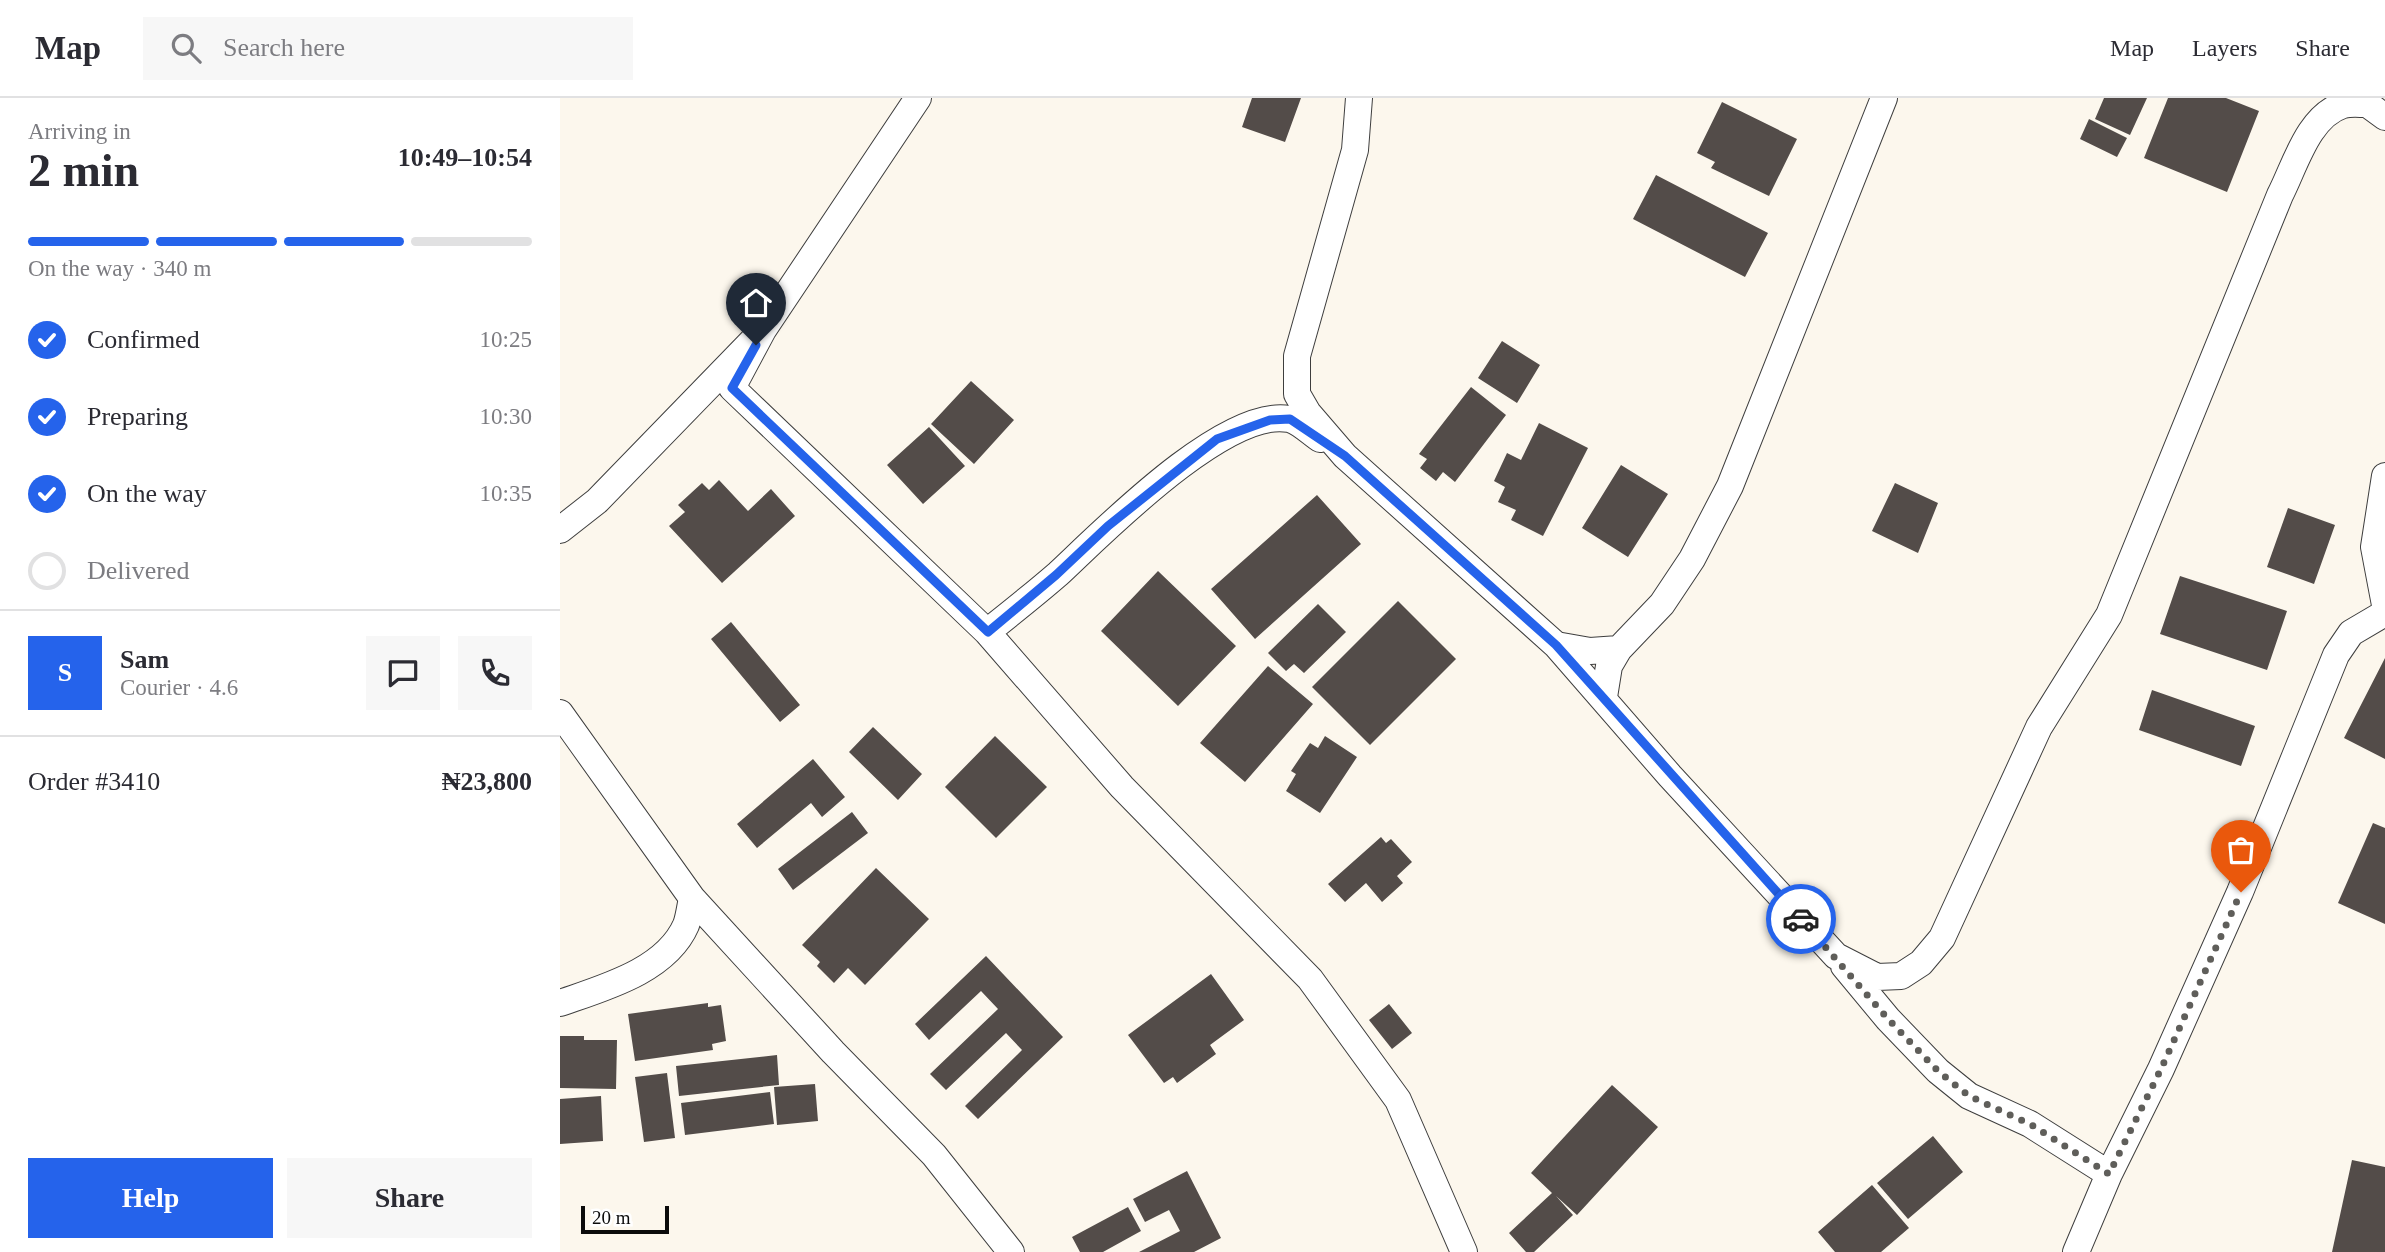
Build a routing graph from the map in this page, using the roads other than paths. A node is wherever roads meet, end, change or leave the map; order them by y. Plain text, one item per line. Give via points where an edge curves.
1 (918, 98) edge
2 (1359, 98) edge
3 (1884, 98) edge
4 (2370, 107) edge
5 (763, 330) junction
6 (732, 388) junction
7 (691, 404) junction
8 (1345, 456) junction
9 (2385, 477) edge
10 (560, 530) edge
11 (2385, 605) edge
12 (2385, 613) edge
13 (988, 632) junction
14 (1556, 645) junction
15 (1619, 649) junction
16 (1604, 697) junction
17 (560, 713) edge
18 (692, 898) junction
19 (1836, 956) junction
20 (560, 1003) edge
21 (2109, 1174) junction
22 (1011, 1252) edge
23 (1464, 1252) edge
24 (2076, 1252) edge

1 - 5 street
2 - 8 street via 1355,150 1297,356 1297,394
3 - 15 street via 1730,486 1692,559 1662,604
4 - 19 street via 2344,104 2327,113 2313,129 2280,195 2109,615 2039,727 1942,938 1921,963 1901,976 1877,977
5 - 6 street
5 - 7 street
6 - 7 street via 717,390 703,413
6 - 13 street
7 - 10 street via 597,501
8 - 13 street via 1290,419 1270,420 1217,439 1108,526
8 - 14 street
9 - 11 street via 2374,547
12 - 21 street via 2351,633 2336,655 2241,892
13 - 23 street via 1122,787 1310,979 1398,1100
14 - 15 street via 1590,652
14 - 16 street
15 - 16 street via 1609,666
16 - 19 street via 1670,776
17 - 18 street
18 - 20 street via 686,925 670,949 604,988
18 - 22 street via 934,1155
19 - 21 street via 1888,1019 1969,1096 2030,1124
21 - 24 street

